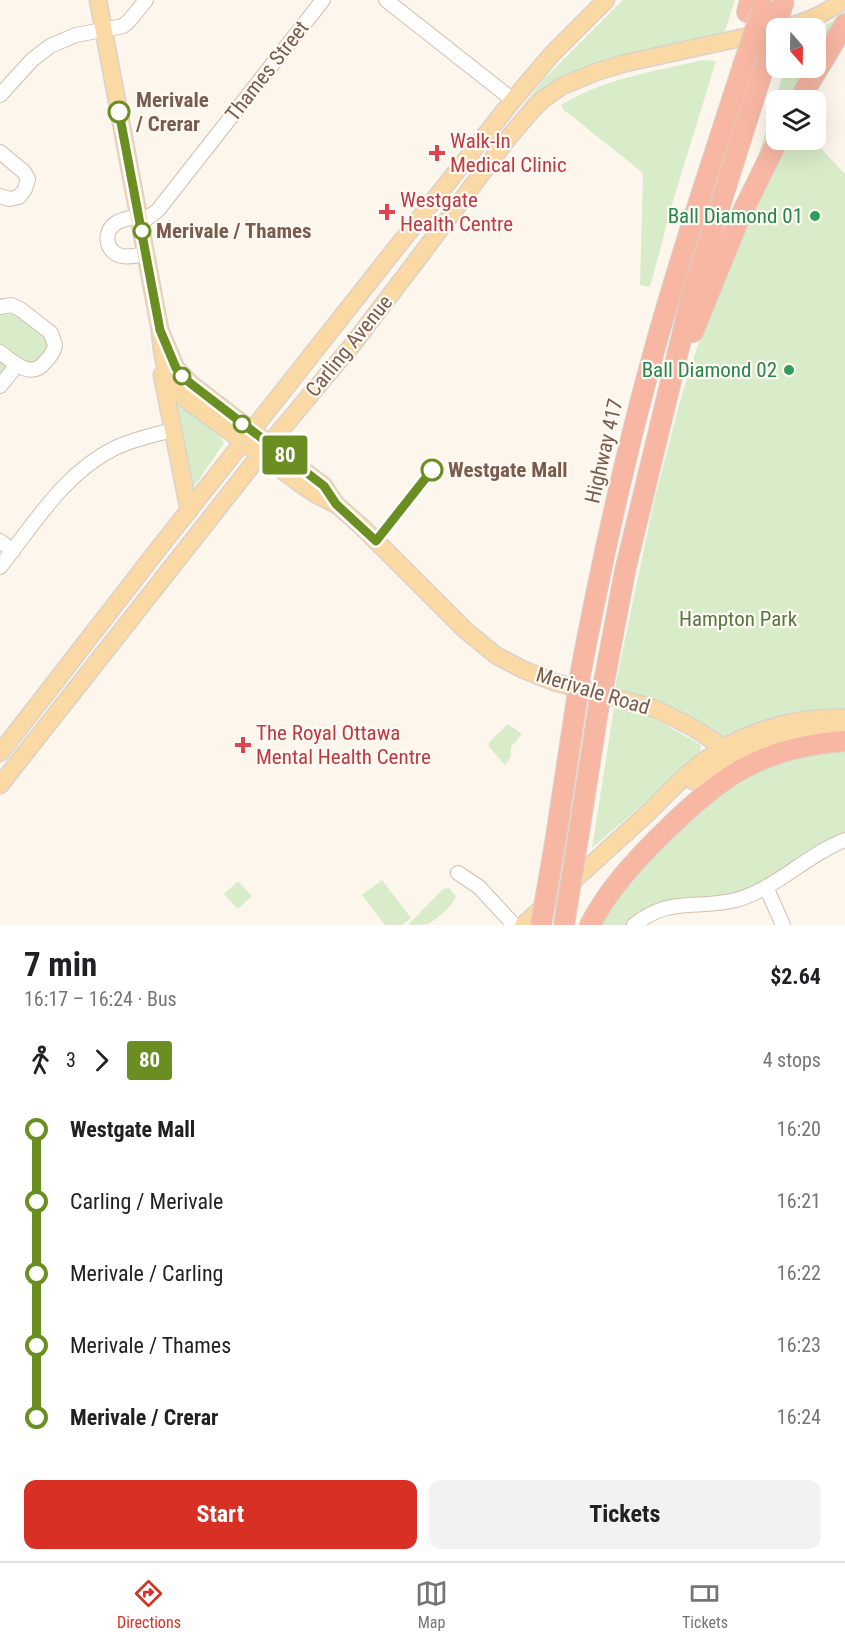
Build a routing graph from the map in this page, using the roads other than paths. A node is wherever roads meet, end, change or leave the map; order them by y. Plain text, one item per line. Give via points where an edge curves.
1 (98, 0) edge
2 (146, 0) edge
3 (323, 0) edge
4 (386, 0) edge
5 (606, 0) edge
6 (784, 0) edge
7 (843, 0) edge
8 (756, 5) edge
9 (814, 18) edge
10 (845, 24) edge
11 (104, 30) junction
12 (766, 32) edge
13 (805, 90) edge
14 (0, 96) edge
15 (513, 99) junction
16 (773, 150) edge
17 (0, 152) edge
18 (0, 196) edge
19 (140, 220) junction
20 (146, 254) junction
21 (0, 307) edge
22 (160, 330) junction
23 (0, 352) edge
24 (162, 353) junction
25 (17, 365) junction
26 (670, 384) junction
27 (0, 386) edge
28 (173, 430) junction
29 (248, 436) junction
30 (265, 449) junction
31 (189, 511) junction
32 (0, 541) edge
33 (13, 551) junction
34 (0, 567) edge
35 (845, 718) edge
36 (845, 731) edge
37 (845, 741) edge
38 (3, 743) edge
39 (723, 747) junction
40 (749, 750) junction
41 (0, 784) edge
42 (648, 813) junction
43 (845, 840) edge
44 (458, 873) dead end
45 (766, 887) junction
46 (513, 925) edge
47 (523, 925) edge
48 (541, 925) edge
49 (564, 925) edge
50 (590, 925) edge
51 (634, 925) edge
52 (783, 925) edge

1 - 11 main road, Merivale Road
2 - 11 street via 126,24
3 - 19 street, Thames Street via 158,210
4 - 15 street
5 - 15 main road, Carling Avenue
6 - 26 highway, bridge via 692,294
7 - 9 main road
8 - 48 highway, Highway 417, bridge via 744,63 646,381 605,553 580,676
10 - 13 highway
11 - 14 street via 76,35 50,46
11 - 19 main road, Merivale Road
12 - 30 main road, Carling Avenue via 596,72 562,86 542,100 515,128 353,344
15 - 29 main road, Carling Avenue
16 - 26 highway via 739,219
17 - 18 street via 28,179 19,197
19 - 20 main road, Merivale Road
19 - 20 street via 114,224 107,241 119,256
20 - 22 main road, Merivale Road
21 - 25 street via 15,306 51,333 55,341 55,349 43,366 30,370
22 - 24 main road, Merivale Road
22 - 29 main road, Merivale Road via 181,374
23 - 25 street
24 - 28 main road via 162,376
24 - 29 main road, Merivale Road via 169,378 181,396
25 - 27 street
26 - 49 highway, bridge via 625,571 599,704
28 - 31 main road
28 - 33 street via 129,442 92,462 62,488
29 - 30 main road, Merivale Road
29 - 31 main road, Carling Avenue
30 - 39 main road, Merivale Road via 317,495 336,504 363,528 465,630 497,656 554,682 656,709
30 - 41 main road, Carling Avenue
31 - 38 main road, Carling Avenue
32 - 33 street
33 - 34 street
35 - 39 main road via 784,725
36 - 40 main road via 794,735
37 - 50 highway via 817,743 770,756 713,788 630,867
39 - 40 main road
39 - 42 main road via 690,772
40 - 42 main road via 697,778
42 - 47 main road
43 - 45 street
44 - 46 street via 479,887
45 - 51 street via 726,902 668,907
45 - 52 street

